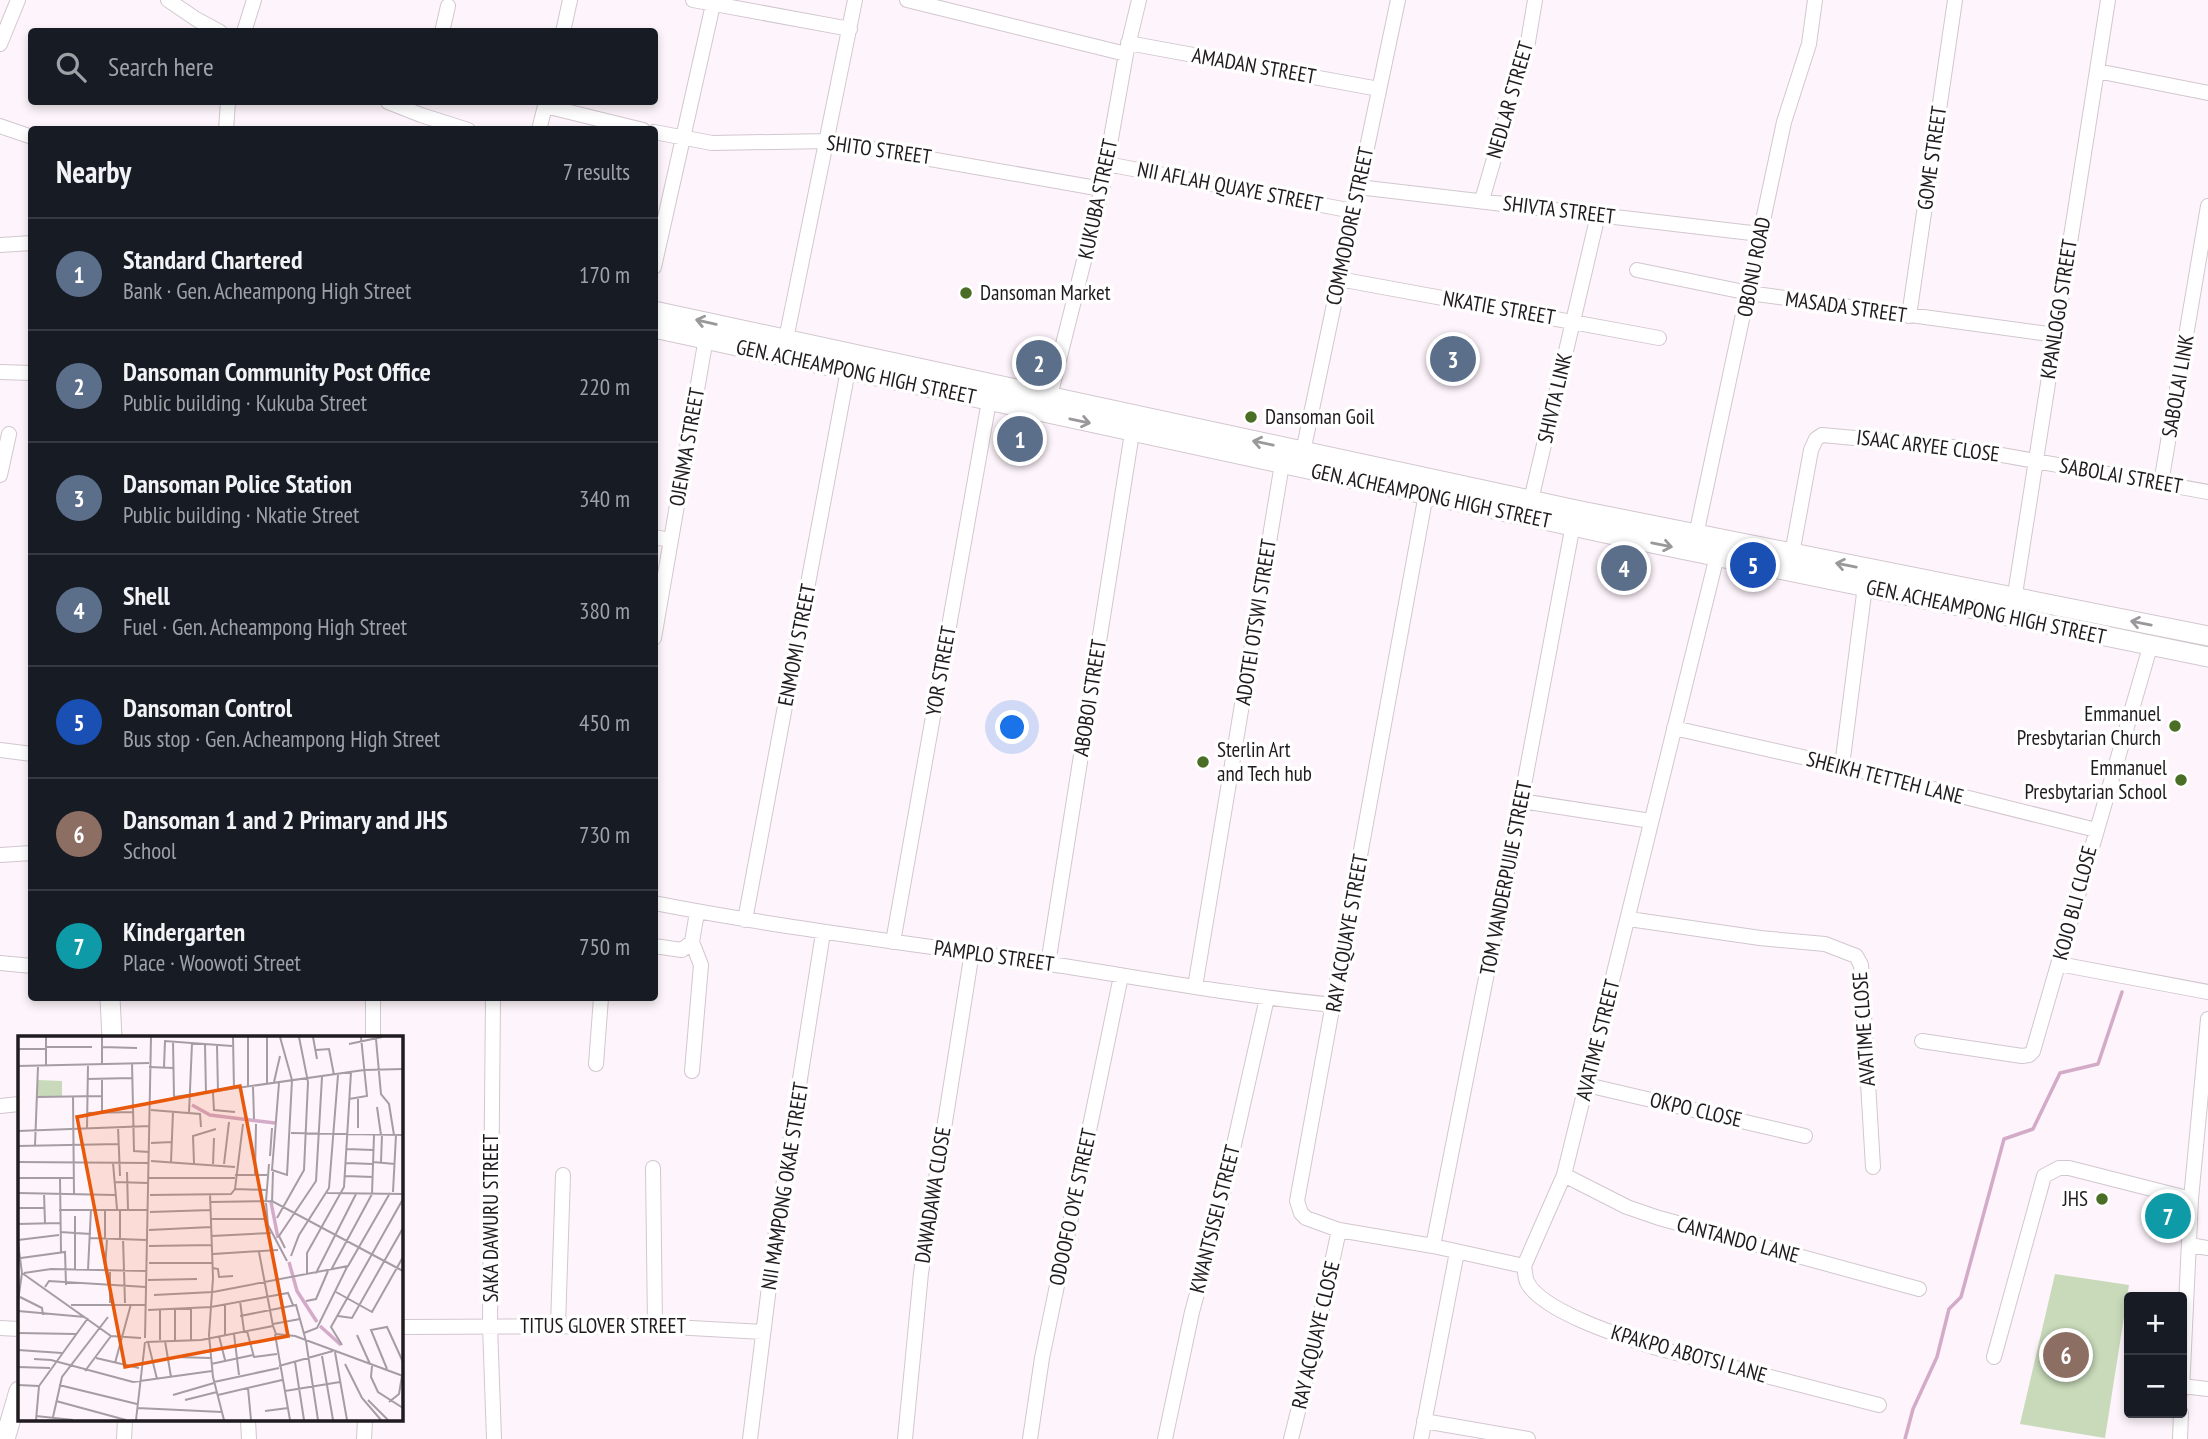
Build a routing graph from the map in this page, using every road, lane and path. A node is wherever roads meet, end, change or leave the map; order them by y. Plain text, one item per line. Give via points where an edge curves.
1 (18, 0) edge
2 (168, 0) edge
3 (254, 0) edge
4 (570, 0) edge
5 (693, 0) edge
6 (855, 0) edge
7 (907, 0) edge
8 (1139, 0) edge
9 (1398, 0) edge
10 (1535, 0) edge
11 (1815, 0) edge
12 (1955, 0) edge
13 (2108, 0) edge
14 (714, 2) edge
15 (448, 6) dead end
16 (213, 28) edge
17 (245, 28) edge
18 (443, 28) edge
19 (564, 28) edge
20 (850, 29) junction
21 (0, 44) edge
22 (1127, 48) junction
23 (2097, 71) junction
24 (1379, 89) junction
25 (2208, 93) edge
26 (227, 105) edge
27 (545, 105) edge
28 (549, 105) edge
29 (422, 108) edge
30 (218, 126) edge
31 (226, 126) edge
32 (460, 126) edge
33 (540, 126) edge
34 (628, 126) edge
35 (0, 127) edge
36 (658, 133) edge
37 (28, 136) edge
38 (682, 138) junction
39 (827, 141) junction
40 (1107, 163) junction
41 (1358, 187) junction
42 (1102, 189) junction
43 (1482, 200) junction
44 (2208, 206) edge
45 (1353, 211) junction
46 (1598, 215) junction
47 (2207, 222) edge
48 (1760, 234) junction
49 (28, 243) edge
50 (0, 245) edge
51 (658, 249) edge
52 (1637, 270) dead end
53 (1339, 279) junction
54 (1749, 293) junction
55 (658, 312) edge
56 (1909, 316) junction
57 (1573, 321) junction
58 (658, 329) edge
59 (2056, 335) junction
60 (706, 338) junction
61 (1659, 338) dead end
62 (786, 340) junction
63 (848, 370) junction
64 (0, 372) edge
65 (28, 373) edge
66 (1050, 396) junction
67 (989, 401) junction
68 (1132, 433) junction
69 (9, 434) dead end
70 (1303, 452) junction
71 (2034, 460) junction
72 (1282, 464) junction
73 (0, 475) edge
74 (2161, 483) junction
75 (2208, 492) edge
76 (1426, 494) junction
77 (1531, 500) junction
78 (1574, 518) junction
79 (1696, 535) junction
80 (658, 538) edge
81 (670, 540) junction
82 (1792, 554) junction
83 (1717, 556) junction
84 (1865, 586) junction
85 (2012, 609) junction
86 (658, 614) edge
87 (2208, 636) edge
88 (2150, 647) junction
89 (2208, 657) edge
90 (1674, 728) junction
91 (0, 750) edge
92 (28, 754) edge
93 (1842, 766) junction
94 (1521, 802) junction
95 (1651, 821) junction
96 (2095, 830) junction
97 (28, 853) edge
98 (0, 855) edge
99 (658, 905) edge
100 (697, 912) junction
101 (1629, 919) junction
102 (745, 920) junction
103 (824, 933) junction
104 (692, 942) junction
105 (893, 942) junction
106 (658, 947) edge
107 (972, 952) junction
108 (0, 963) edge
109 (1048, 964) junction
110 (2059, 964) junction
111 (28, 966) edge
112 (1121, 976) junction
113 (1195, 987) junction
114 (2208, 992) edge
115 (1266, 998) junction
116 (110, 1001) edge
117 (373, 1001) edge
118 (493, 1001) edge
119 (601, 1001) edge
120 (1334, 1005) junction
121 (2208, 1018) edge
122 (112, 1036) edge
123 (373, 1036) edge
124 (1922, 1041) dead end
125 (596, 1064) dead end
126 (692, 1071) dead end
127 (1587, 1085) junction
128 (18, 1104) edge
129 (0, 1106) edge
130 (1805, 1136) dead end
131 (2202, 1140) edge
132 (1873, 1167) dead end
133 (653, 1168) dead end
134 (563, 1175) dead end
135 (1564, 1175) junction
136 (2191, 1199) junction
137 (1339, 1230) junction
138 (2190, 1245) junction
139 (1433, 1246) junction
140 (2208, 1248) edge
141 (1457, 1251) junction
142 (1524, 1266) junction
143 (1919, 1289) dead end
144 (490, 1325) junction
145 (402, 1326) edge
146 (558, 1326) junction
147 (655, 1326) junction
148 (0, 1328) edge
149 (18, 1329) edge
150 (763, 1332) junction
151 (2184, 1355) edge
152 (1994, 1357) dead end
153 (2187, 1388) edge
154 (2208, 1389) edge
155 (18, 1394) edge
156 (1879, 1405) dead end
157 (2181, 1418) edge
158 (1424, 1421) junction
159 (5, 1439) edge
160 (494, 1439) edge
161 (751, 1439) edge
162 (905, 1439) edge
163 (1030, 1439) edge
164 (1165, 1439) edge
165 (1291, 1439) edge
166 (1421, 1439) edge
167 (1528, 1439) edge
168 (2180, 1439) edge

1 - 21 street
2 - 16 street
3 - 17 street
4 - 19 street
5 - 14 street
6 - 20 street
7 - 22 street, AMADAN STREET
8 - 22 street, KUKUBA STREET
9 - 24 street, COMMODORE STREET
10 - 43 street, NEDLAR STREET via 1528,42
11 - 48 street, OBONU ROAD via 1809,44 1784,122
12 - 56 street, GOME STREET
13 - 23 street, KPANLOGO STREET
14 - 20 street
14 - 38 street
15 - 18 street
20 - 39 street
22 - 24 street, AMADAN STREET
22 - 40 street, KUKUBA STREET
23 - 25 street
23 - 59 street, KPANLOGO STREET
24 - 41 street, COMMODORE STREET
26 - 30 street
26 - 31 street
27 - 33 street
28 - 34 street
29 - 32 street
35 - 37 street
36 - 38 street, SHITO STREET
38 - 39 street, SHITO STREET via 712,143
38 - 51 street
39 - 42 street, SHITO STREET
39 - 62 street
40 - 42 street, KUKUBA STREET
40 - 45 street, NII AFLAH QUAYE STREET
41 - 43 street, SHIVTA STREET
41 - 45 street, COMMODORE STREET
42 - 66 street, KUKUBA STREET
43 - 46 street, SHIVTA STREET
44 - 47 street, SABOLAI LINK
45 - 53 street, COMMODORE STREET
46 - 48 street, SHIVTA STREET
46 - 57 street, SHIVTA LINK
47 - 74 street, SABOLAI LINK
48 - 54 street, OBONU ROAD
49 - 50 street
52 - 54 street, MASADA STREET
53 - 57 street, NKATIE STREET
53 - 70 street, COMMODORE STREET
54 - 56 street, MASADA STREET
54 - 79 street, OBONU ROAD
62 -> 55 main road, GEN. ACHEAMPONG HIGH STREET
56 - 59 street, MASADA STREET
57 - 61 street, NKATIE STREET
57 - 77 street, SHIVTA LINK
58 - 60 main road, GEN. ACHEAMPONG HIGH STREET
59 - 71 street, KPANLOGO STREET
60 - 63 main road, GEN. ACHEAMPONG HIGH STREET
60 - 81 street, OJENMA STREET
62 - 66 main road, GEN. ACHEAMPONG HIGH STREET
63 - 67 main road, GEN. ACHEAMPONG HIGH STREET
63 - 102 street, ENMOMI STREET
64 - 65 street
70 -> 66 main road, GEN. ACHEAMPONG HIGH STREET
67 -> 68 main road, GEN. ACHEAMPONG HIGH STREET
67 - 105 street, YOR STREET
68 - 72 main road, GEN. ACHEAMPONG HIGH STREET
68 - 109 street, ABOBOI STREET
69 - 73 street
70 - 77 main road, GEN. ACHEAMPONG HIGH STREET
71 - 74 street, SABOLAI STREET
71 - 82 street, ISAAC ARYEE CLOSE via 1963,448 1822,435 1811,450
71 - 85 street, KPANLOGO STREET
72 - 76 main road, GEN. ACHEAMPONG HIGH STREET
72 - 113 street, ADOTEI OTSWI STREET
74 - 75 street, SABOLAI STREET
76 - 78 main road, GEN. ACHEAMPONG HIGH STREET
76 - 120 street, RAY ACQUAYE STREET
77 - 78 main road, GEN. ACHEAMPONG HIGH STREET
78 - 79 main road, GEN. ACHEAMPONG HIGH STREET
78 -> 83 main road, GEN. ACHEAMPONG HIGH STREET
78 - 94 street, TOM VANDERPUIJE STREET
79 - 82 main road, GEN. ACHEAMPONG HIGH STREET
80 - 81 street
81 - 86 street, OJENMA STREET
85 -> 82 main road, GEN. ACHEAMPONG HIGH STREET
83 - 84 main road, GEN. ACHEAMPONG HIGH STREET
83 - 90 street, AVATIME STREET
84 - 85 main road, GEN. ACHEAMPONG HIGH STREET
84 - 93 street
87 -> 85 main road, GEN. ACHEAMPONG HIGH STREET
85 - 88 main road, GEN. ACHEAMPONG HIGH STREET
88 - 89 main road, GEN. ACHEAMPONG HIGH STREET
88 - 96 street, KOJO BLI CLOSE
90 - 93 street, SHEIKH TETTEH LANE
90 - 95 street, AVATIME STREET
91 - 92 street
93 - 96 street, SHEIKH TETTEH LANE
94 - 95 street
94 - 139 street, TOM VANDERPUIJE STREET
95 - 101 street, AVATIME STREET
96 - 110 street, KOJO BLI CLOSE
97 - 98 street
99 - 100 street, PAMPLO STREET
100 - 102 street, PAMPLO STREET
100 - 104 street
101 - 127 street, AVATIME STREET
101 - 132 street, AVATIME CLOSE via 1825,944 1856,956 1861,965
102 - 103 street, PAMPLO STREET
103 - 105 street, PAMPLO STREET
103 - 150 street, NII MAMPONG OKAE STREET
104 - 106 street via 682,950
104 - 126 street via 701,965
105 - 107 street, PAMPLO STREET
107 - 109 street, PAMPLO STREET
107 - 162 street, DAWADAWA CLOSE via 921,1273
108 - 111 street
109 - 112 street, PAMPLO STREET
110 - 114 street
110 - 124 street, KOJO BLI CLOSE via 2029,1055
112 - 113 street, PAMPLO STREET
112 - 163 street, ODOOFO OYE STREET via 1042,1358
113 - 115 street, PAMPLO STREET
115 - 120 street, PAMPLO STREET
115 - 164 street, KWANTSISEI STREET
116 - 122 main road
117 - 123 street
118 - 144 street, SAKA DAWURU STREET
119 - 125 street
120 - 137 street, RAY ACQUAYE STREET via 1297,1201 1306,1218
121 - 131 street
127 - 130 street, OKPO CLOSE
127 - 135 street, AVATIME STREET
128 - 129 street
131 - 136 street
133 - 147 street
134 - 146 street
135 - 142 street, AVATIME STREET
135 - 143 street, CANTANDO LANE via 1659,1218
136 - 138 street
136 - 152 street via 2069,1168 2044,1176
137 - 139 street, RAY ACQUAYE STREET
137 - 165 street, RAY ACQUAYE CLOSE
138 - 140 street
138 - 151 street
139 - 141 street, RAY ACQUAYE STREET
141 - 142 street
141 - 158 street
142 - 156 street, KPAKPO ABOTSI LANE via 1527,1282 1546,1300 1621,1336
144 - 145 street, TITUS GLOVER STREET
144 - 146 street, TITUS GLOVER STREET
144 - 160 street, SAKA DAWURU STREET
146 - 147 street, TITUS GLOVER STREET
147 - 150 street, TITUS GLOVER STREET
148 - 149 street
150 - 161 street, NII MAMPONG OKAE STREET
153 - 154 street
155 - 159 main road
157 - 168 street
158 - 166 street
158 - 167 street

